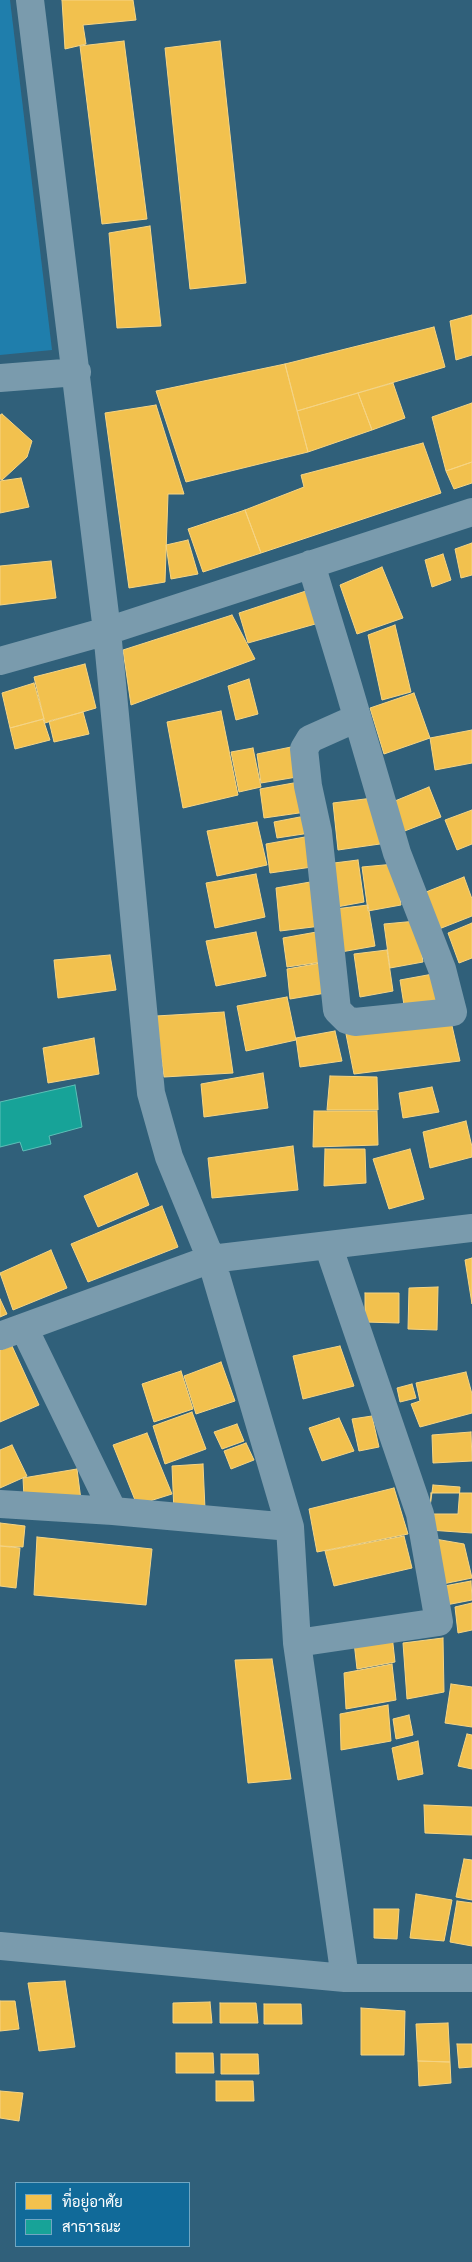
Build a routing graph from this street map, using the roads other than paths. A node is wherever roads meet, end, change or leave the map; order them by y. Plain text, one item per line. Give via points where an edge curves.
1 (30, 0) edge
2 (77, 372) junction
3 (0, 378) edge
4 (472, 512) edge
5 (311, 564) junction
6 (107, 631) junction
7 (0, 661) edge
8 (357, 718) junction
9 (462, 1010) edge
10 (472, 1228) edge
11 (328, 1245) junction
12 (211, 1259) junction
13 (12, 1332) edge
14 (0, 1504) edge
15 (113, 1511) junction
16 (290, 1527) junction
17 (297, 1643) junction
18 (0, 1946) edge
19 (345, 1978) junction
20 (472, 1978) edge

1 - 2 street
2 - 3 street
2 - 6 street
4 - 5 street
5 - 6 street
5 - 8 street
6 - 7 street
6 - 12 street via 151,1093 169,1157
8 - 9 street via 397,853 442,969
8 - 9 street via 310,739 304,749 318,832 337,1010 354,1022
10 - 11 street
11 - 12 street
11 - 17 street via 420,1514 439,1622
12 - 13 street
12 - 16 street
13 - 15 street
14 - 15 street
15 - 16 street
16 - 17 street
17 - 19 street
18 - 19 street
19 - 20 street

